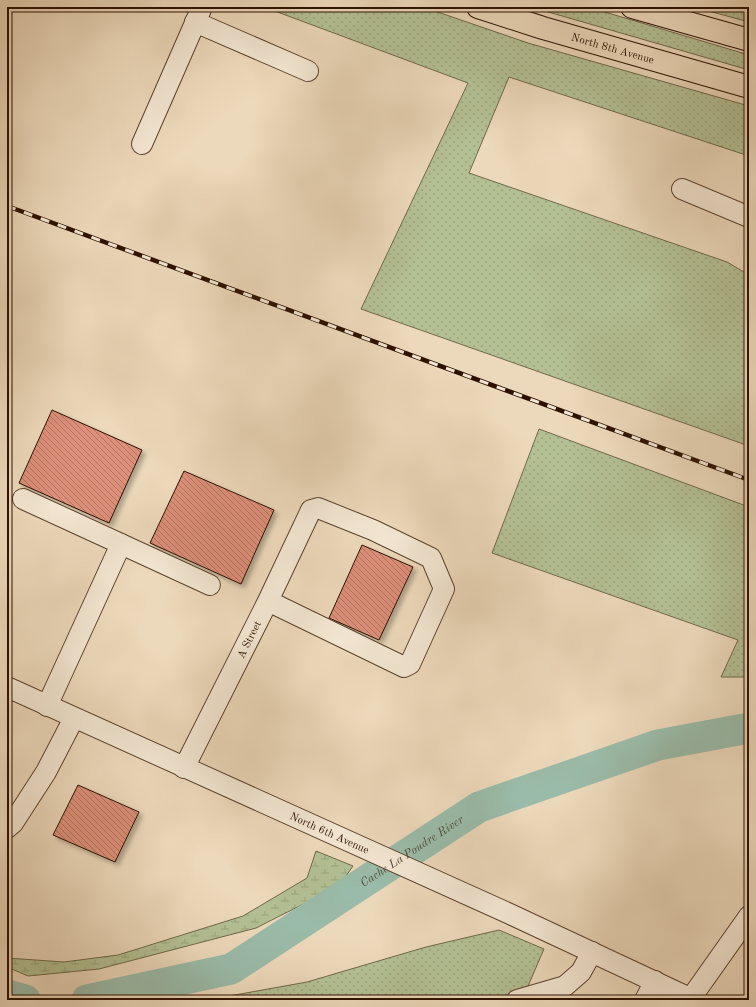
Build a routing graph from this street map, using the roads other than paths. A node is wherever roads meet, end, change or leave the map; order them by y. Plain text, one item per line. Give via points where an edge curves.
1 (478, 7) edge
2 (632, 7) edge
3 (199, 14) edge
4 (749, 40) edge
5 (308, 71) dead end
6 (749, 87) edge
7 (142, 144) dead end
8 (682, 189) dead end
9 (749, 217) edge
10 (23, 499) dead end
11 (121, 544) junction
12 (210, 585) dead end
13 (268, 601) junction
14 (7, 687) edge
15 (47, 706) junction
16 (74, 718) junction
17 (184, 768) junction
18 (7, 828) edge
19 (749, 916) edge
20 (592, 952) junction
21 (655, 981) junction
22 (693, 999) edge
23 (517, 1000) edge
24 (645, 1000) edge

1 - 6 main road, North 8th Avenue
2 - 4 main road
3 - 5 street
3 - 7 street
8 - 9 street
10 - 11 street
11 - 12 street
11 - 15 street
13 - 13 street, A Street via 311,510 318,508 373,530 431,558 444,589 410,664 404,667
13 - 17 street, A Street
14 - 15 street, North 6th Avenue
15 - 16 street, North 6th Avenue
16 - 17 street, North 6th Avenue
16 - 18 street via 46,772 13,823
17 - 20 street, North 6th Avenue
19 - 22 street
20 - 21 street, North 6th Avenue
20 - 23 street via 581,972 565,986
21 - 22 street, North 6th Avenue
21 - 24 street

